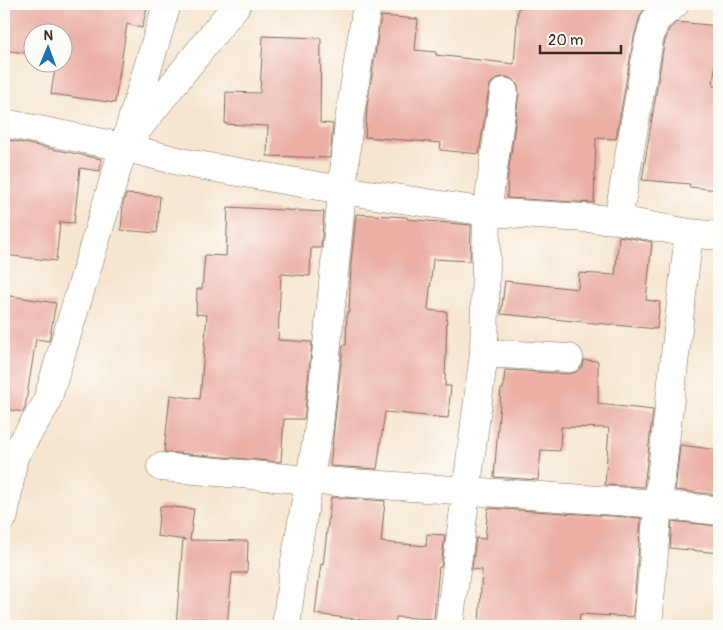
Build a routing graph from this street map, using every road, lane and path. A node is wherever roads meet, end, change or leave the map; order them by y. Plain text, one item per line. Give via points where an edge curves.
1 (167, 4) edge
2 (237, 4) edge
3 (367, 4) edge
4 (675, 4) edge
5 (504, 92) dead end
6 (4, 122) edge
7 (123, 147) junction
8 (342, 190) junction
9 (486, 212) junction
10 (618, 220) junction
11 (689, 233) junction
12 (719, 236) edge
13 (484, 353) junction
14 (569, 358) dead end
15 (9, 455) edge
16 (161, 467) dead end
17 (309, 480) junction
18 (466, 490) junction
19 (658, 504) junction
20 (719, 511) edge
21 (4, 516) edge
22 (286, 626) edge
23 (449, 626) edge
24 (648, 626) edge

1 - 7 street
2 - 7 street
3 - 8 street
4 - 10 street via 655,20 649,40
5 - 9 street
6 - 7 street
7 - 8 street via 186,163
7 - 15 street via 46,404
8 - 9 street
8 - 17 street via 319,428
9 - 10 street
9 - 13 street
10 - 11 street
11 - 12 street
11 - 19 street
13 - 14 street
13 - 18 street
15 - 21 street
16 - 17 street
17 - 18 street
17 - 22 street
18 - 19 street
18 - 23 street
19 - 20 street
19 - 24 street

